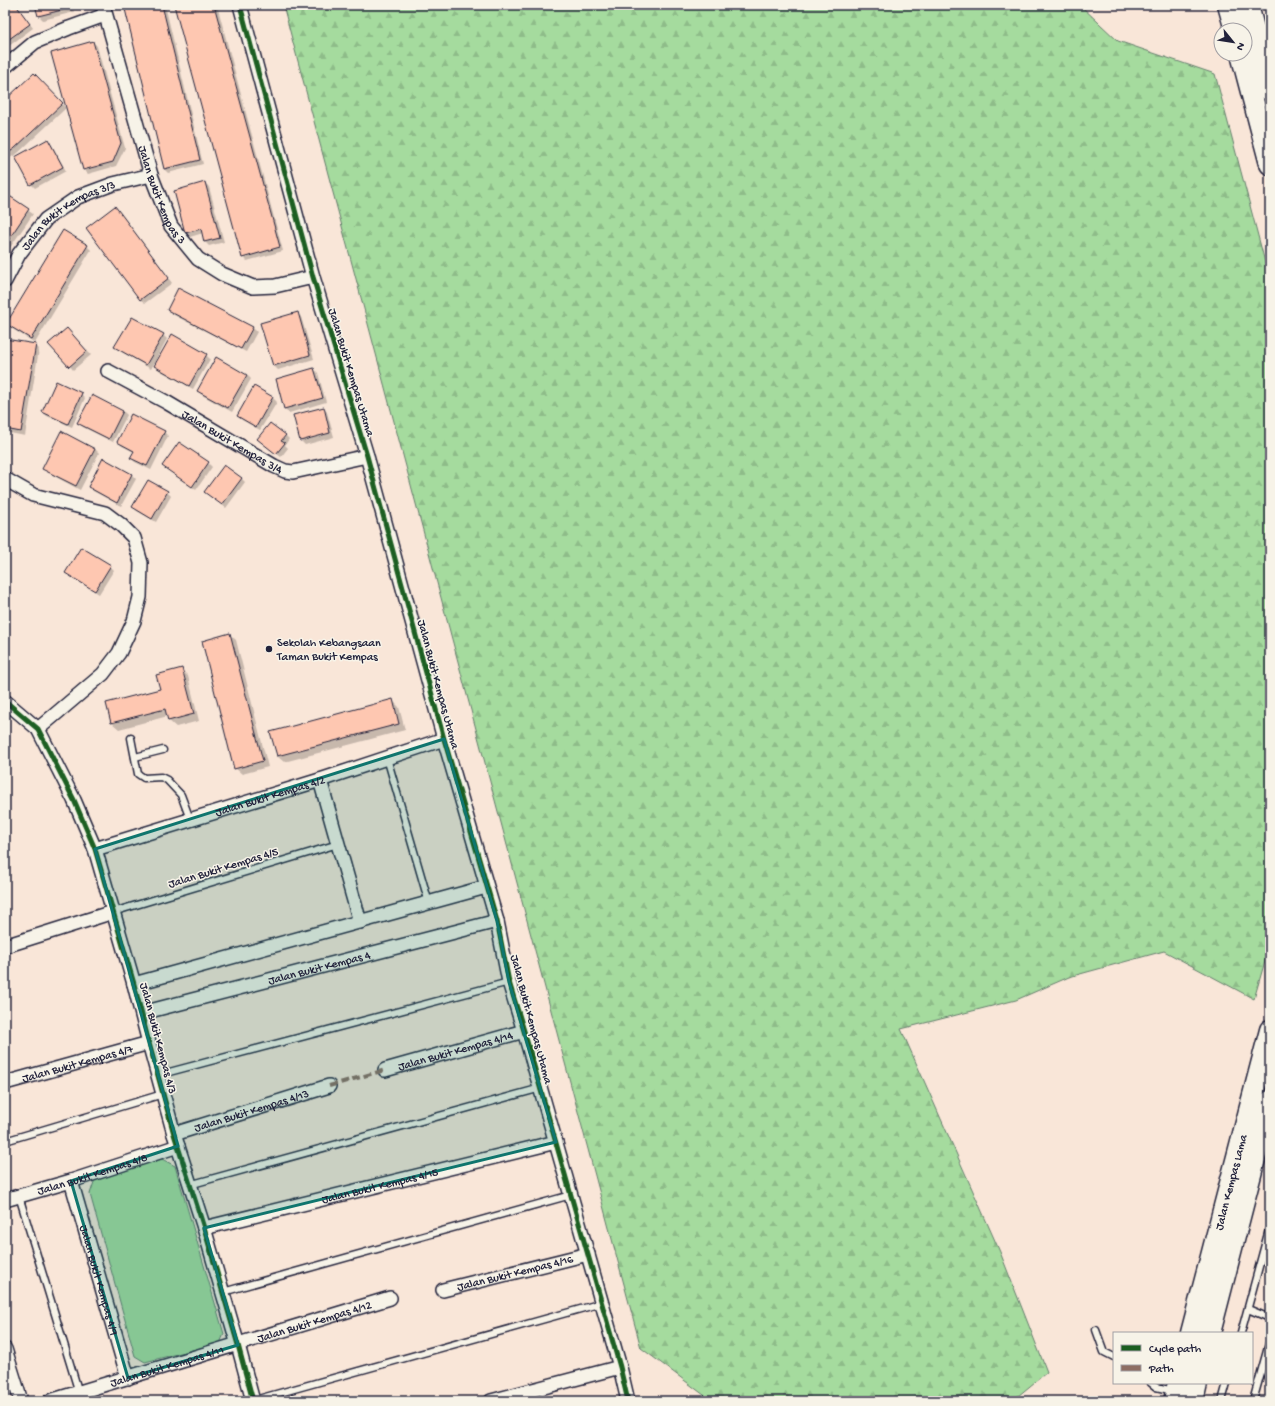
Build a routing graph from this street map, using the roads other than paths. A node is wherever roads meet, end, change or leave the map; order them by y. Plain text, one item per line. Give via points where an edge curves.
1 (240, 5) edge
2 (1228, 5) edge
3 (1248, 5) edge
4 (104, 10) edge
5 (1233, 22) edge
6 (1243, 62) edge
7 (5, 67) edge
8 (1270, 91) edge
9 (1270, 164) edge
10 (151, 175) junction
11 (314, 277) junction
12 (5, 281) edge
13 (108, 370) dead end
14 (367, 456) junction
15 (5, 479) edge
16 (5, 701) edge
17 (38, 729) junction
18 (131, 738) dead end
19 (444, 739) junction
20 (163, 750) dead end
21 (135, 757) junction
22 (387, 758) junction
23 (320, 780) junction
24 (190, 819) junction
25 (338, 844) junction
26 (95, 849) junction
27 (486, 887) junction
28 (429, 903) junction
29 (113, 912) junction
30 (497, 921) junction
31 (360, 922) junction
32 (5, 946) edge
33 (509, 982) junction
34 (134, 984) junction
35 (142, 1013) junction
36 (1270, 1030) edge
37 (524, 1032) junction
38 (149, 1043) junction
39 (386, 1070) dead end
40 (158, 1075) junction
41 (5, 1083) edge
42 (329, 1086) dead end
43 (540, 1088) junction
44 (163, 1094) junction
45 (1270, 1101) edge
46 (176, 1140) junction
47 (5, 1142) edge
48 (556, 1142) junction
49 (71, 1181) junction
50 (190, 1185) junction
51 (571, 1195) junction
52 (19, 1196) junction
53 (5, 1200) edge
54 (1270, 1226) edge
55 (204, 1228) junction
56 (588, 1254) junction
57 (443, 1290) dead end
58 (222, 1292) junction
59 (390, 1298) dead end
60 (602, 1303) junction
61 (1248, 1309) junction
62 (1270, 1321) edge
63 (1096, 1330) dead end
64 (1191, 1332) edge
65 (1210, 1332) edge
66 (1241, 1332) edge
67 (1270, 1340) edge
68 (238, 1345) junction
69 (5, 1349) edge
70 (1113, 1356) edge
71 (620, 1367) junction
72 (128, 1378) junction
73 (1152, 1384) edge
74 (1195, 1384) edge
75 (1227, 1384) edge
76 (79, 1392) junction
77 (1180, 1394) edge
78 (536, 1395) edge
79 (21, 1401) edge
80 (50, 1401) edge
81 (252, 1401) edge
82 (491, 1401) edge
83 (628, 1401) edge
84 (1222, 1401) edge
85 (1254, 1401) edge

1 - 11 street, Jalan Bukit Kempas Utama
2 - 5 main road
3 - 8 main road
4 - 7 street via 35,42
4 - 10 street, Jalan Bukit Kempas 3
6 - 9 main road
10 - 11 street, Jalan Bukit Kempas 3 via 171,226 198,259 222,274 253,287 275,286
10 - 12 street, Jalan Bukit Kempas 3/3 via 113,184 78,197 46,219 19,254
11 - 14 street, Jalan Bukit Kempas Utama
13 - 14 street, Jalan Bukit Kempas 3/4 via 284,471 293,472
14 - 19 street, Jalan Bukit Kempas Utama
15 - 17 street via 33,495 105,513 134,538 141,563 140,597 134,621 119,653 103,674
16 - 17 street, Jalan Bukit Kempas 4/3
17 - 26 street, Jalan Bukit Kempas 4/3 via 74,800
18 - 21 lane
19 - 22 street, Jalan Bukit Kempas 4/2
19 - 27 street, Jalan Bukit Kempas Utama
20 - 21 lane
21 - 24 lane via 137,770 141,776 165,778 181,795
22 - 23 street, Jalan Bukit Kempas 4/2
22 - 28 lane
23 - 24 street, Jalan Bukit Kempas 4/2
23 - 25 street
24 - 26 street, Jalan Bukit Kempas 4/2
25 - 29 lane, Jalan Bukit Kempas 4/5
25 - 31 street
26 - 29 street, Jalan Bukit Kempas 4/3
27 - 28 street
27 - 30 street, Jalan Bukit Kempas Utama
28 - 31 street
29 - 32 street
29 - 34 street, Jalan Bukit Kempas 4/3
30 - 33 street, Jalan Bukit Kempas Utama
30 - 35 street, Jalan Bukit Kempas 4
31 - 34 street
33 - 37 street, Jalan Bukit Kempas Utama
33 - 40 lane
34 - 35 street, Jalan Bukit Kempas 4/3
35 - 38 street, Jalan Bukit Kempas 4/3
36 - 64 main road, Jalan Kempas Lama
37 - 39 street, Jalan Bukit Kempas 4/14
37 - 43 street, Jalan Bukit Kempas Utama
38 - 40 street, Jalan Bukit Kempas 4/3
38 - 41 street, Jalan Bukit Kempas 4/7
40 - 44 street, Jalan Bukit Kempas 4/3
42 - 46 street, Jalan Bukit Kempas 4/13
43 - 48 street, Jalan Bukit Kempas Utama
43 - 50 lane
44 - 46 street, Jalan Bukit Kempas 4/3
44 - 47 lane
45 - 65 main road, Jalan Kempas Lama
46 - 49 street, Jalan Bukit Kempas 4/8
46 - 50 street, Jalan Bukit Kempas 4/3
48 - 51 street, Jalan Bukit Kempas Utama
48 - 55 street, Jalan Bukit Kempas 4/15
49 - 52 street, Jalan Bukit Kempas 4/8
49 - 72 street, Jalan Bukit Kempas 4/9
50 - 55 street, Jalan Bukit Kempas 4/3
51 - 56 street, Jalan Bukit Kempas Utama
51 - 58 lane
52 - 53 street, Jalan Bukit Kempas 4/8
52 - 76 lane
54 - 61 lane
55 - 58 street, Jalan Bukit Kempas 4/3
56 - 57 street, Jalan Bukit Kempas 4/16
56 - 60 street, Jalan Bukit Kempas Utama
58 - 68 street, Jalan Bukit Kempas 4/3
59 - 68 street, Jalan Bukit Kempas 4/12
60 - 71 street, Jalan Bukit Kempas Utama
60 - 81 lane
61 - 62 lane
61 - 66 lane
63 - 70 lane via 1104,1352
67 - 85 lane
68 - 72 street, Jalan Bukit Kempas 4/11
68 - 81 street, Jalan Bukit Kempas 4/3
69 - 79 street
71 - 78 street
71 - 83 street, Jalan Bukit Kempas Utama
72 - 76 street, Jalan Bukit Kempas 4/11
73 - 77 lane
74 - 77 main road
75 - 84 lane
76 - 80 street, Jalan Bukit Kempas 4/11
78 - 82 street

